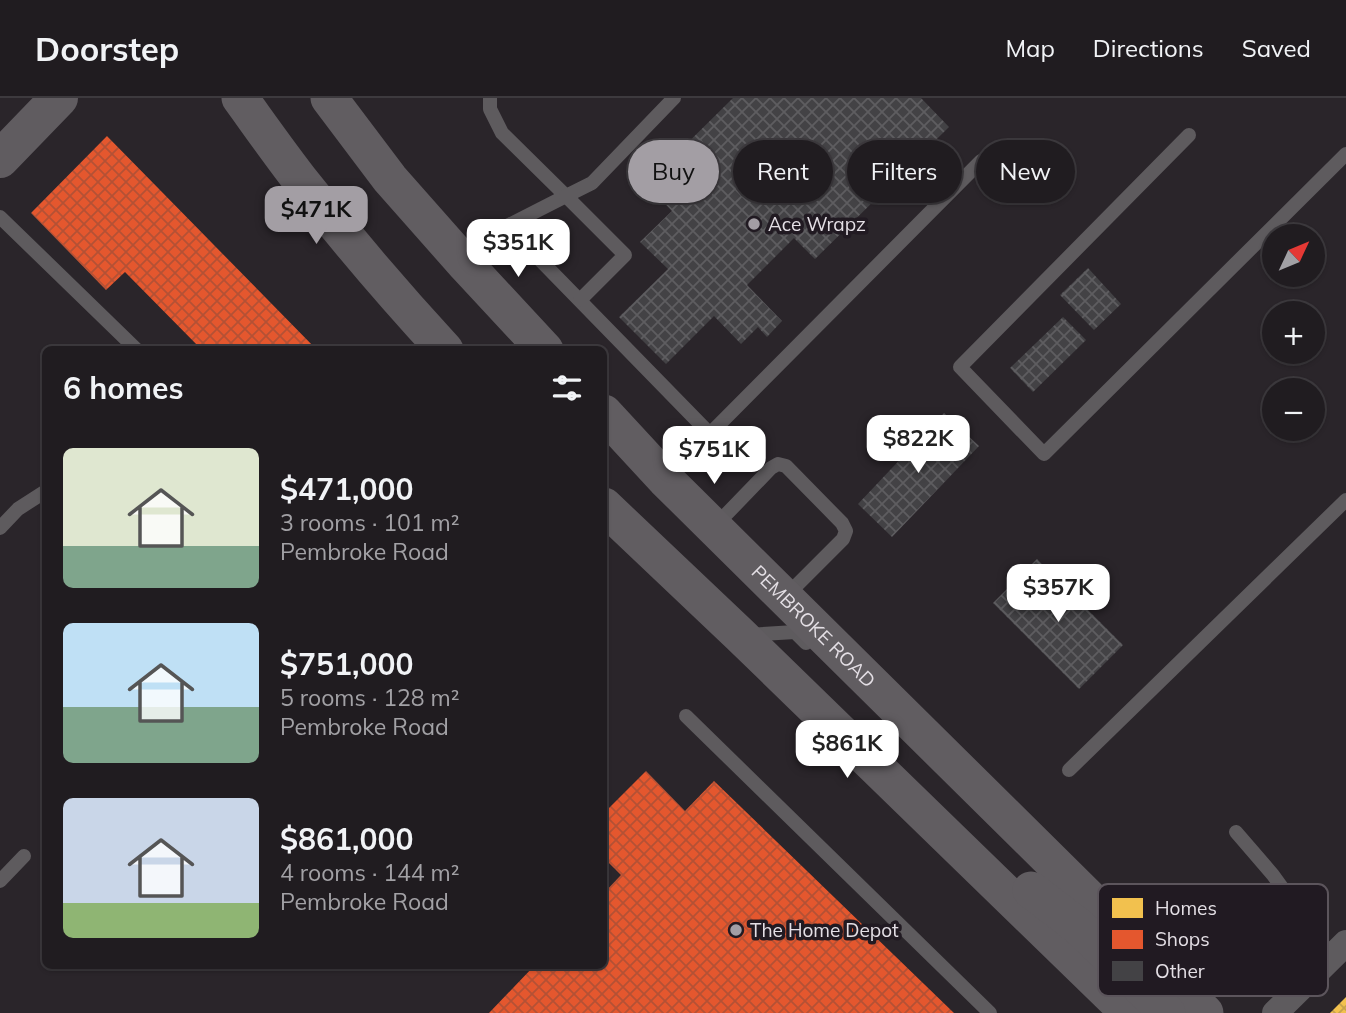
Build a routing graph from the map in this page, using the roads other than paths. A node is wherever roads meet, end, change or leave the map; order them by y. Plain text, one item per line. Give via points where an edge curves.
1 (59, 98) edge
2 (240, 98) edge
3 (329, 98) edge
4 (490, 98) edge
5 (674, 98) edge
6 (1189, 135) dead end
7 (1346, 154) edge
8 (0, 159) edge
9 (976, 166) edge
10 (565, 196) junction
11 (0, 217) edge
12 (507, 226) junction
13 (466, 265) junction
14 (580, 300) junction
15 (133, 346) edge
16 (441, 346) edge
17 (541, 346) edge
18 (607, 416) edge
19 (710, 434) junction
20 (665, 479) junction
21 (42, 494) edge
22 (1346, 500) edge
23 (607, 509) edge
24 (714, 527) junction
25 (0, 528) edge
26 (785, 597) junction
27 (740, 635) junction
28 (814, 651) dead end
29 (686, 716) dead end
30 (1069, 770) dead end
31 (1236, 832) dead end
32 (24, 856) dead end
33 (0, 881) edge
34 (993, 881) junction
35 (1281, 884) edge
36 (1098, 912) edge
37 (1098, 946) edge
38 (1098, 983) edge
39 (1111, 996) edge
40 (1150, 996) edge
41 (1187, 996) edge
42 (1292, 996) edge
43 (990, 1013) edge
44 (1129, 1013) edge
45 (1167, 1013) edge
46 (1205, 1013) edge
47 (1275, 1013) edge

1 - 8 main road
2 - 16 main road via 339,229
3 - 13 main road via 390,178
4 - 10 lane via 490,109 502,133
5 - 10 lane via 592,183
6 - 7 lane via 960,367 1044,454
9 - 19 lane
10 - 12 lane
10 - 14 lane via 625,255
11 - 15 lane
12 - 13 lane
12 - 14 lane
13 - 17 main road
14 - 19 lane
18 - 20 main road, PEMBROKE ROAD
19 - 20 lane
20 - 24 main road, PEMBROKE ROAD
21 - 25 lane
22 - 30 lane
23 - 27 main road
24 - 26 main road, PEMBROKE ROAD
24 - 26 lane via 771,468 786,466 846,531
26 - 36 main road, PEMBROKE ROAD via 999,819
27 - 28 lane via 794,632
27 - 34 main road
29 - 43 lane
31 - 35 lane
32 - 33 lane
34 - 37 main road via 1030,889
34 - 38 main road
39 - 44 main road
40 - 45 main road
41 - 46 main road, PEMBROKE ROAD
42 - 47 street

